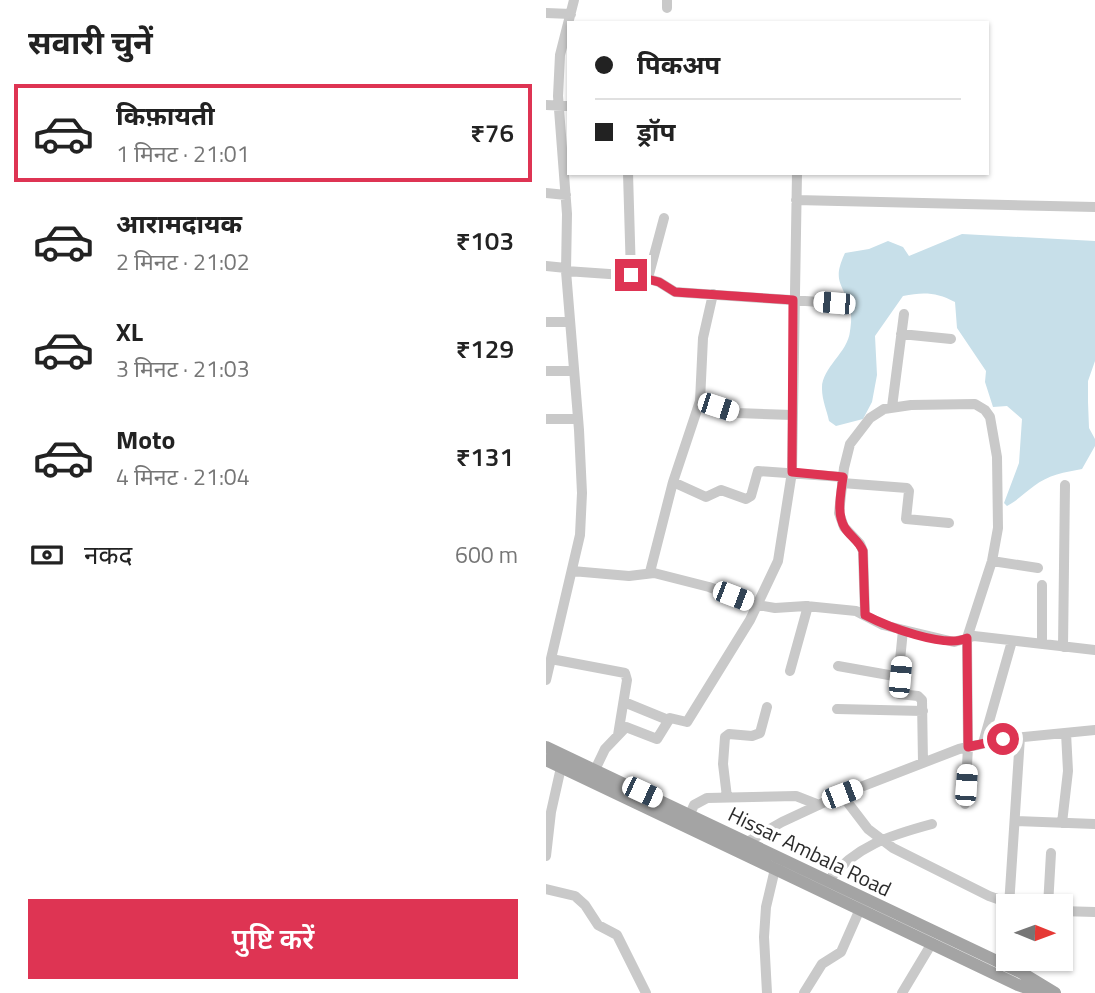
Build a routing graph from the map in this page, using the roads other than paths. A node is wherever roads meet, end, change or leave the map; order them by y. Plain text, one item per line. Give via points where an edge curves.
1 (574, 0) edge
2 (546, 13) edge
3 (570, 14) junction
4 (568, 21) edge
5 (567, 26) edge
6 (546, 105) edge
7 (564, 106) edge
8 (628, 175) edge
9 (797, 175) edge
10 (546, 193) edge
11 (566, 195) junction
12 (796, 200) junction
13 (1095, 207) edge
14 (664, 218) dead end
15 (546, 266) edge
16 (566, 269) junction
17 (631, 275) junction
18 (648, 278) junction
19 (713, 294) junction
20 (793, 300) junction
21 (834, 303) dead end
22 (904, 314) dead end
23 (546, 322) edge
24 (569, 322) junction
25 (901, 334) junction
26 (951, 339) dead end
27 (546, 371) edge
28 (573, 371) junction
29 (700, 401) junction
30 (892, 407) junction
31 (792, 415) junction
32 (546, 419) edge
33 (578, 419) junction
34 (792, 472) junction
35 (843, 480) junction
36 (673, 482) junction
37 (1065, 485) dead end
38 (949, 523) dead end
39 (992, 561) junction
40 (1038, 568) dead end
41 (572, 571) junction
42 (650, 572) junction
43 (1042, 585) dead end
44 (758, 605) junction
45 (808, 606) junction
46 (865, 615) junction
47 (903, 630) junction
48 (967, 638) junction
49 (1012, 641) junction
50 (1042, 644) junction
51 (1063, 647) junction
52 (1095, 650) edge
53 (551, 659) junction
54 (838, 666) dead end
55 (790, 671) dead end
56 (900, 677) junction
57 (546, 680) edge
58 (624, 702) junction
59 (767, 708) dead end
60 (837, 709) dead end
61 (922, 711) junction
62 (668, 720) junction
63 (1095, 730) edge
64 (1066, 733) junction
65 (618, 735) junction
66 (1020, 737) junction
67 (983, 743) junction
68 (546, 747) edge
69 (968, 747) junction
70 (546, 760) edge
71 (562, 761) junction
72 (923, 763) junction
73 (592, 776) junction
74 (842, 794) junction
75 (727, 797) junction
76 (965, 804) dead end
77 (819, 805) junction
78 (690, 814) junction
79 (1015, 821) junction
80 (1062, 823) junction
81 (932, 824) dead end
82 (1095, 824) edge
83 (880, 839) junction
84 (749, 842) junction
85 (732, 849) junction
86 (546, 853) edge
87 (1051, 853) dead end
88 (775, 869) junction
89 (828, 881) junction
90 (546, 889) edge
91 (1010, 894) edge
92 (1049, 894) edge
93 (996, 899) edge
94 (860, 909) junction
95 (1073, 911) edge
96 (1095, 912) edge
97 (932, 943) junction
98 (996, 961) edge
99 (1015, 971) edge
100 (646, 993) edge
101 (767, 993) edge
102 (804, 993) edge
103 (902, 993) edge
104 (1041, 993) edge
105 (1055, 993) edge

1 - 3 street
2 - 3 street
3 - 4 street
5 - 7 street via 560,55
6 - 7 street
7 - 11 street
8 - 17 street
9 - 12 street
10 - 11 street
11 - 16 street
12 - 13 street
12 - 20 street
14 - 18 street
15 - 16 street
16 - 17 street
16 - 24 street
17 - 18 street
18 - 19 street via 675,292
19 - 20 street
19 - 29 street via 703,338
20 - 21 street
20 - 31 street
22 - 25 street
23 - 24 street
24 - 28 street
25 - 26 street
25 - 30 street
27 - 28 street
28 - 33 street
29 - 31 street via 737,413
29 - 36 street
30 - 35 street via 870,418 850,444
30 - 39 street via 975,404 990,417 999,492
31 - 34 street
32 - 33 street
33 - 41 street via 582,493
34 - 35 street
34 - 36 street via 758,471 749,499 720,490 706,498
34 - 44 street via 778,561
35 - 38 street via 904,487 909,491 906,519
35 - 46 street via 839,513 863,551
36 - 42 street
37 - 51 street
39 - 40 street
39 - 48 street
41 - 42 street via 629,576
41 - 53 street
42 - 44 street
43 - 50 street
44 - 45 street
44 - 62 street via 687,722
45 - 46 street
45 - 55 street
46 - 47 street
47 - 48 street via 954,642
47 - 56 street
48 - 49 street
48 - 69 street
49 - 50 street
49 - 67 street
50 - 51 street
51 - 52 street
53 - 57 street
53 - 58 street via 625,673
54 - 56 street
56 - 61 street via 897,693 920,697
58 - 62 street
58 - 65 street
59 - 75 street via 760,733 725,737
60 - 61 street
61 - 72 street
62 - 65 street via 657,739 628,727
63 - 64 street
64 - 66 street
64 - 80 street via 1068,771
65 - 73 street
66 - 67 street
66 - 79 street
67 - 69 street
68 - 71 main road, Hissar Ambala Road
69 - 72 street
69 - 76 street
70 - 71 main road, Hissar Ambala Road
71 - 73 main road, Hissar Ambala Road
71 - 86 street
72 - 74 street
73 - 78 main road, Hissar Ambala Road
73 - 85 main road, Hissar Ambala Road
74 - 77 street
74 - 83 street
75 - 77 street via 796,796
75 - 78 street via 707,798 694,805
77 - 84 street
78 - 84 main road, Hissar Ambala Road
79 - 80 street
79 - 91 street
80 - 82 street
81 - 83 street
83 - 89 street via 838,868
83 - 93 street
84 - 85 street
84 - 89 main road, Hissar Ambala Road
85 - 88 main road, Hissar Ambala Road
87 - 92 street
88 - 94 main road, Hissar Ambala Road
88 - 101 street via 764,937
89 - 98 main road, Hissar Ambala Road
90 - 100 street via 575,896 598,925 617,935
94 - 97 main road, Hissar Ambala Road
94 - 102 street via 841,952 822,964
95 - 96 street
97 - 103 street
97 - 104 main road, Hissar Ambala Road
99 - 105 main road, Hissar Ambala Road

